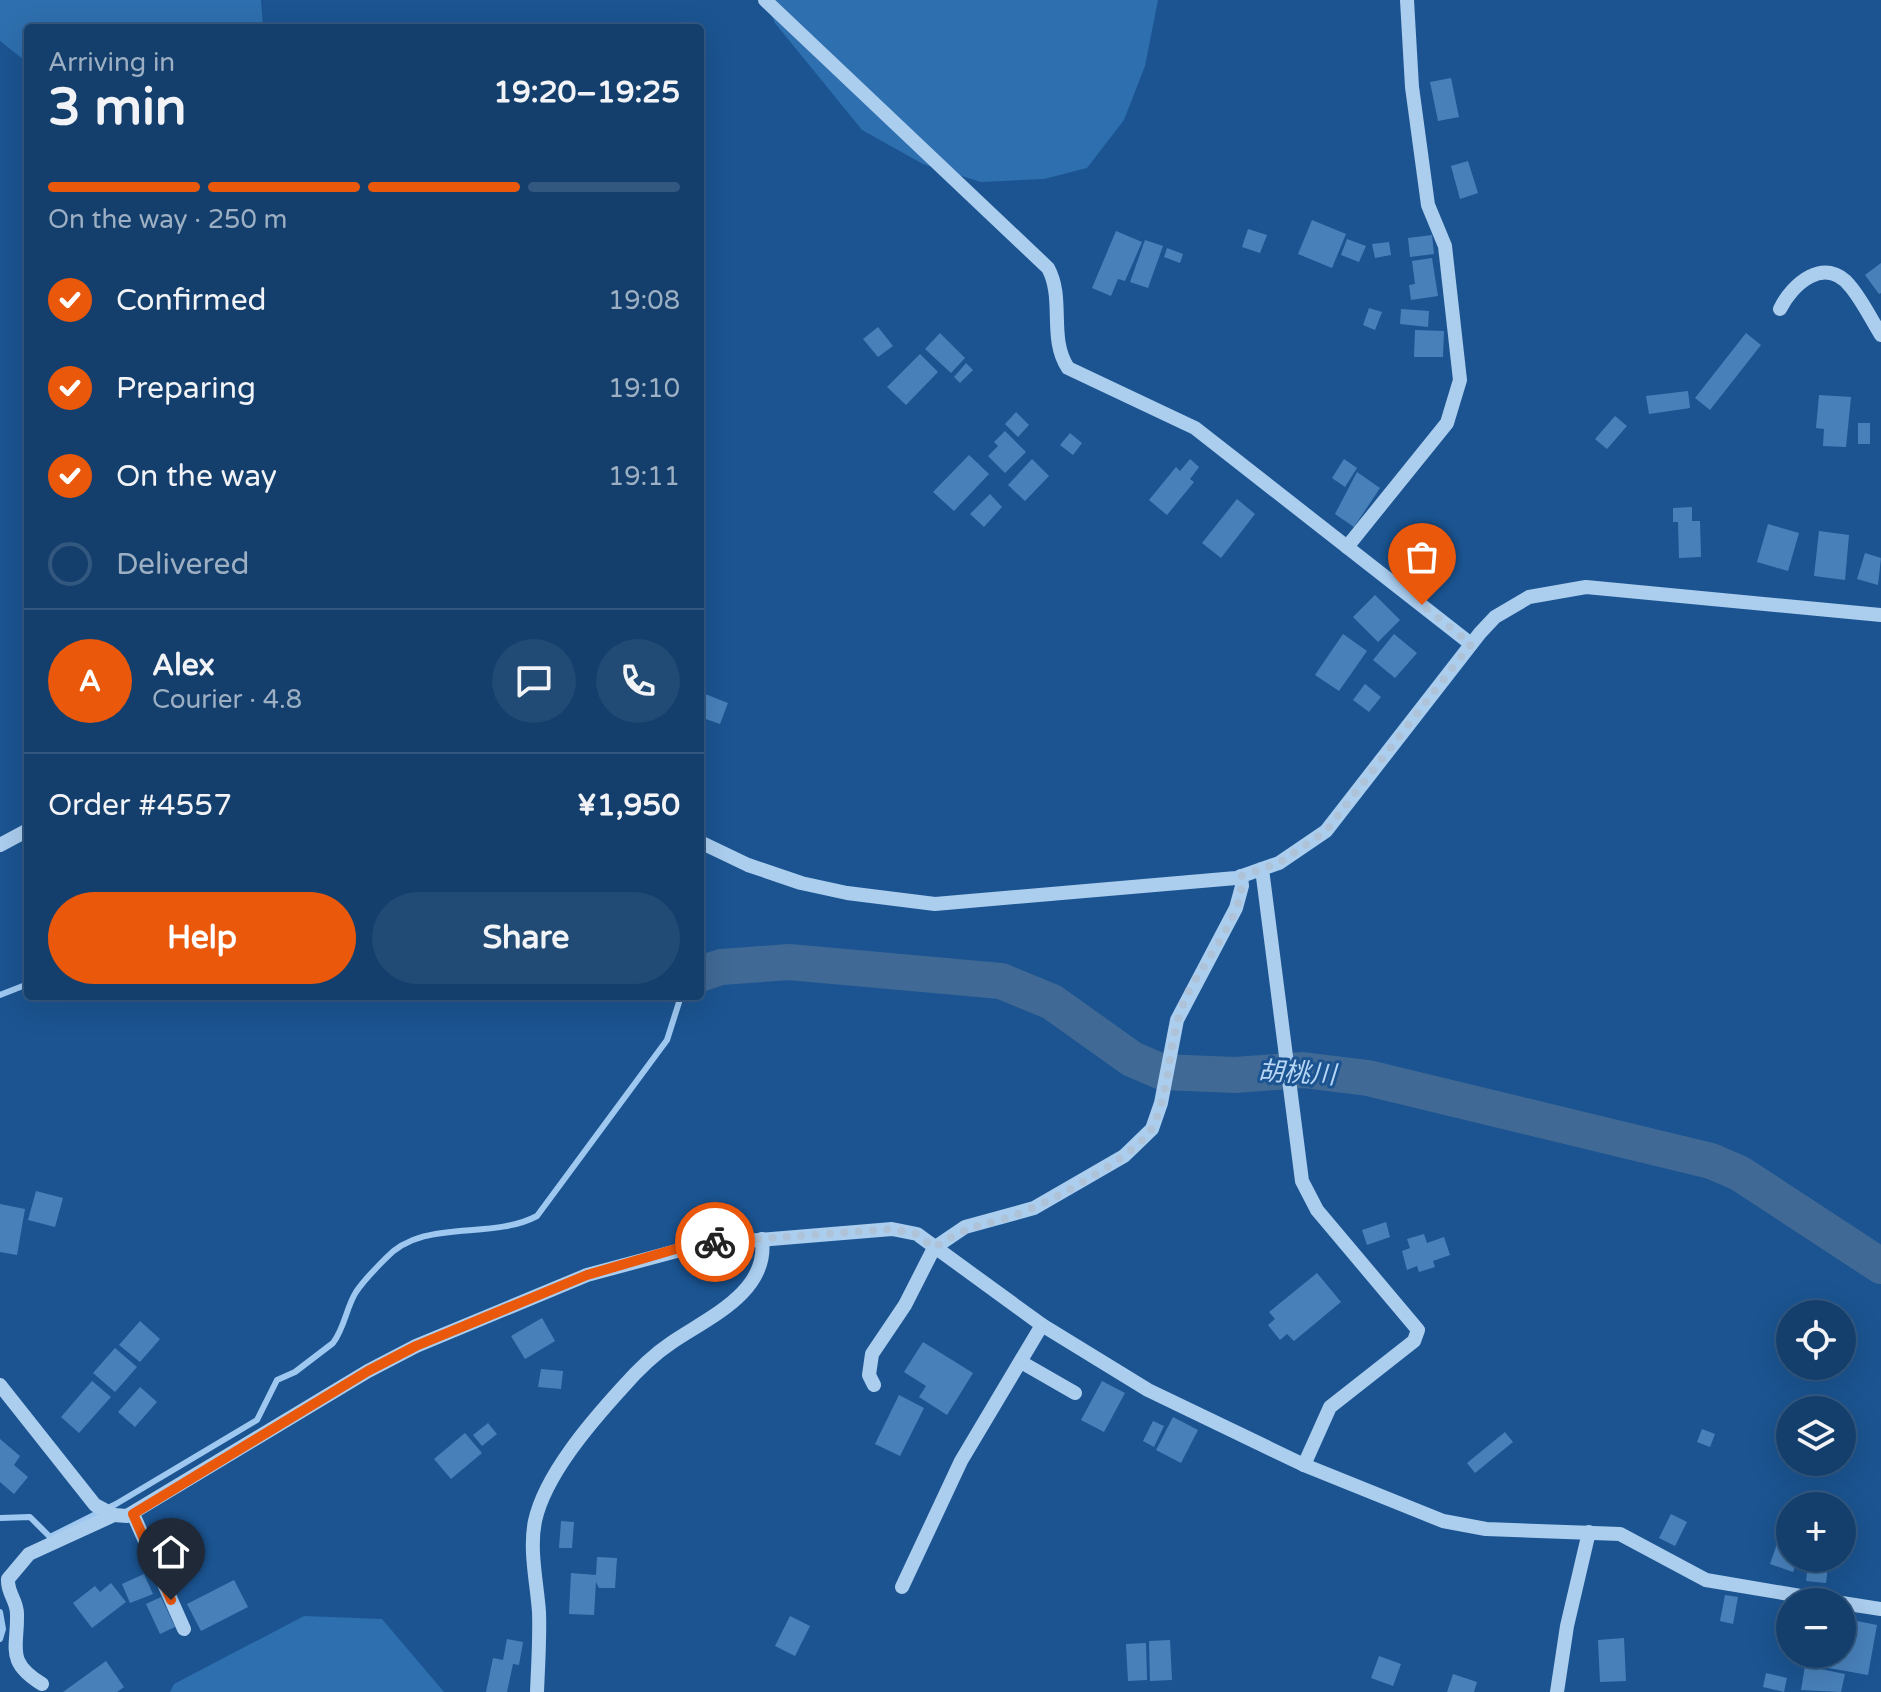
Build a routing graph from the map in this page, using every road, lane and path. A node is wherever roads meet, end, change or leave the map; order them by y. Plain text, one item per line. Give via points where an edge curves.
1 (765, 0) edge
2 (1407, 0) edge
3 (1780, 309) dead end
4 (1881, 335) edge
5 (1347, 547) junction
6 (1881, 615) edge
7 (1471, 644) junction
8 (24, 832) edge
9 (704, 844) edge
10 (0, 845) edge
11 (1262, 869) junction
12 (1241, 876) junction
13 (762, 1239) junction
14 (934, 1248) junction
15 (1042, 1325) junction
16 (1021, 1362) junction
17 (0, 1385) edge
18 (874, 1385) dead end
19 (1075, 1393) dead end
20 (1304, 1465) junction
21 (133, 1514) junction
22 (114, 1515) junction
23 (1589, 1532) junction
24 (902, 1587) dead end
25 (1776, 1592) edge
26 (1856, 1605) edge
27 (1881, 1609) edge
28 (184, 1629) dead end
29 (42, 1684) dead end
30 (537, 1692) edge
31 (1557, 1692) edge

1 - 5 street via 1048,268 1056,292 1058,343 1068,368 1195,428
2 - 5 street via 1428,205 1445,246 1460,380 1447,423
3 - 4 street via 1798,281 1833,276 1848,283
5 - 7 street
6 - 7 street via 1586,587 1529,597 1495,617
7 - 11 street via 1326,831 1299,852
8 - 10 street
9 - 12 street via 801,883 935,904
11 - 12 street
11 - 20 street via 1302,1181 1317,1210 1418,1330 1414,1341 1330,1407
12 - 14 street via 1236,908 1177,1020 1161,1103 1143,1141 1034,1208 965,1227
13 - 14 street via 892,1229 917,1234
13 - 21 street via 679,1248 587,1275 416,1346
13 - 30 street via 759,1265 741,1294 668,1345 623,1387 583,1435 545,1495 534,1538
14 - 15 street
14 - 18 street via 872,1354 869,1375
15 - 16 street
15 - 20 street via 1148,1390
16 - 19 street
16 - 24 street via 961,1461
17 - 22 street via 86,1496
20 - 23 street via 1443,1521 1486,1529
21 - 22 street
21 - 28 street
22 - 29 street via 29,1554 8,1579 7,1592 17,1615 16,1655 29,1676
23 - 25 street via 1620,1534 1706,1580
23 - 31 street
26 - 27 street

